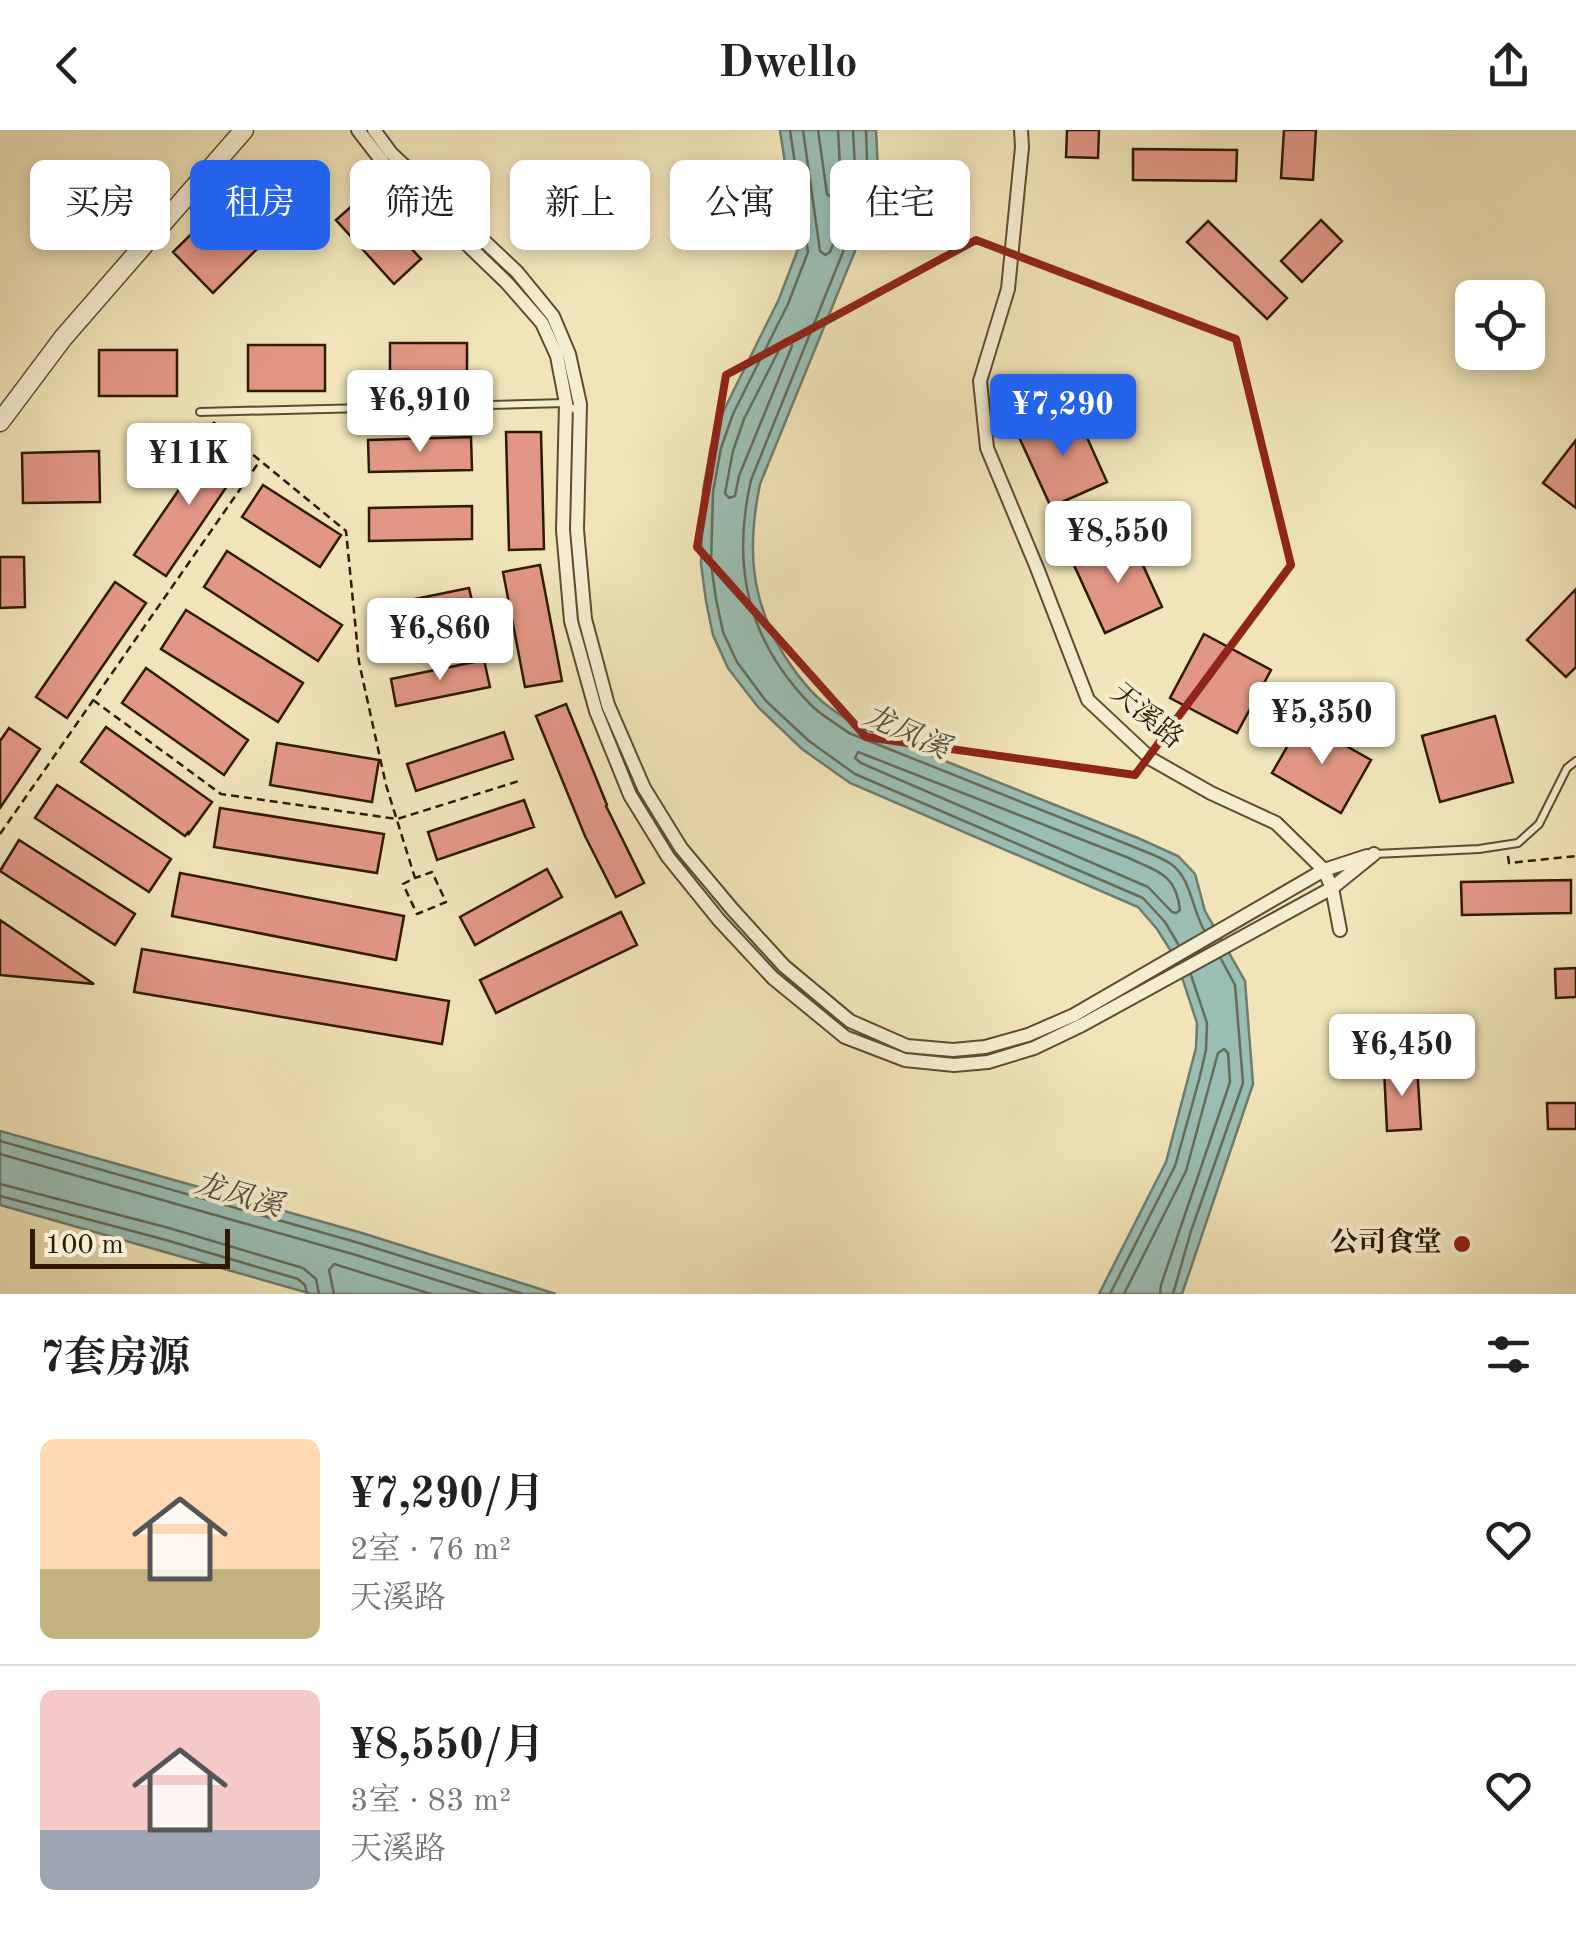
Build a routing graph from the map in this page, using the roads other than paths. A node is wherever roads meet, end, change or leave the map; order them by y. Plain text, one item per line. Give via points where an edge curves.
1 (244, 130) edge
2 (358, 130) edge
3 (374, 130) edge
4 (1021, 130) edge
5 (577, 390) junction
6 (566, 403) junction
7 (200, 412) road end
8 (580, 414) junction
9 (0, 422) edge
10 (1576, 761) edge
11 (1374, 854) junction
12 (1324, 870) junction
13 (1332, 888) junction
14 (1340, 930) dead end
15 (986, 1055) junction

1 - 9 street via 63,338
2 - 6 street via 384,165 542,323
3 - 5 street via 553,316
4 - 12 street, 天溪路 via 1008,288 980,382 987,448 1088,700 1151,759 1276,823
5 - 6 lane
5 - 8 street
6 - 7 lane
6 - 8 lane
6 - 15 street via 563,530 571,622 630,796 668,858 773,978 845,1036 904,1060 954,1065
8 - 15 street via 577,530 585,618 608,704 644,788 681,848 784,966 850,1021 906,1046
10 - 11 lane via 1539,824 1518,843
11 - 12 street
11 - 13 street
12 - 13 street
12 - 15 street via 1074,1015
13 - 14 street
13 - 15 street via 1082,1026 1034,1048

